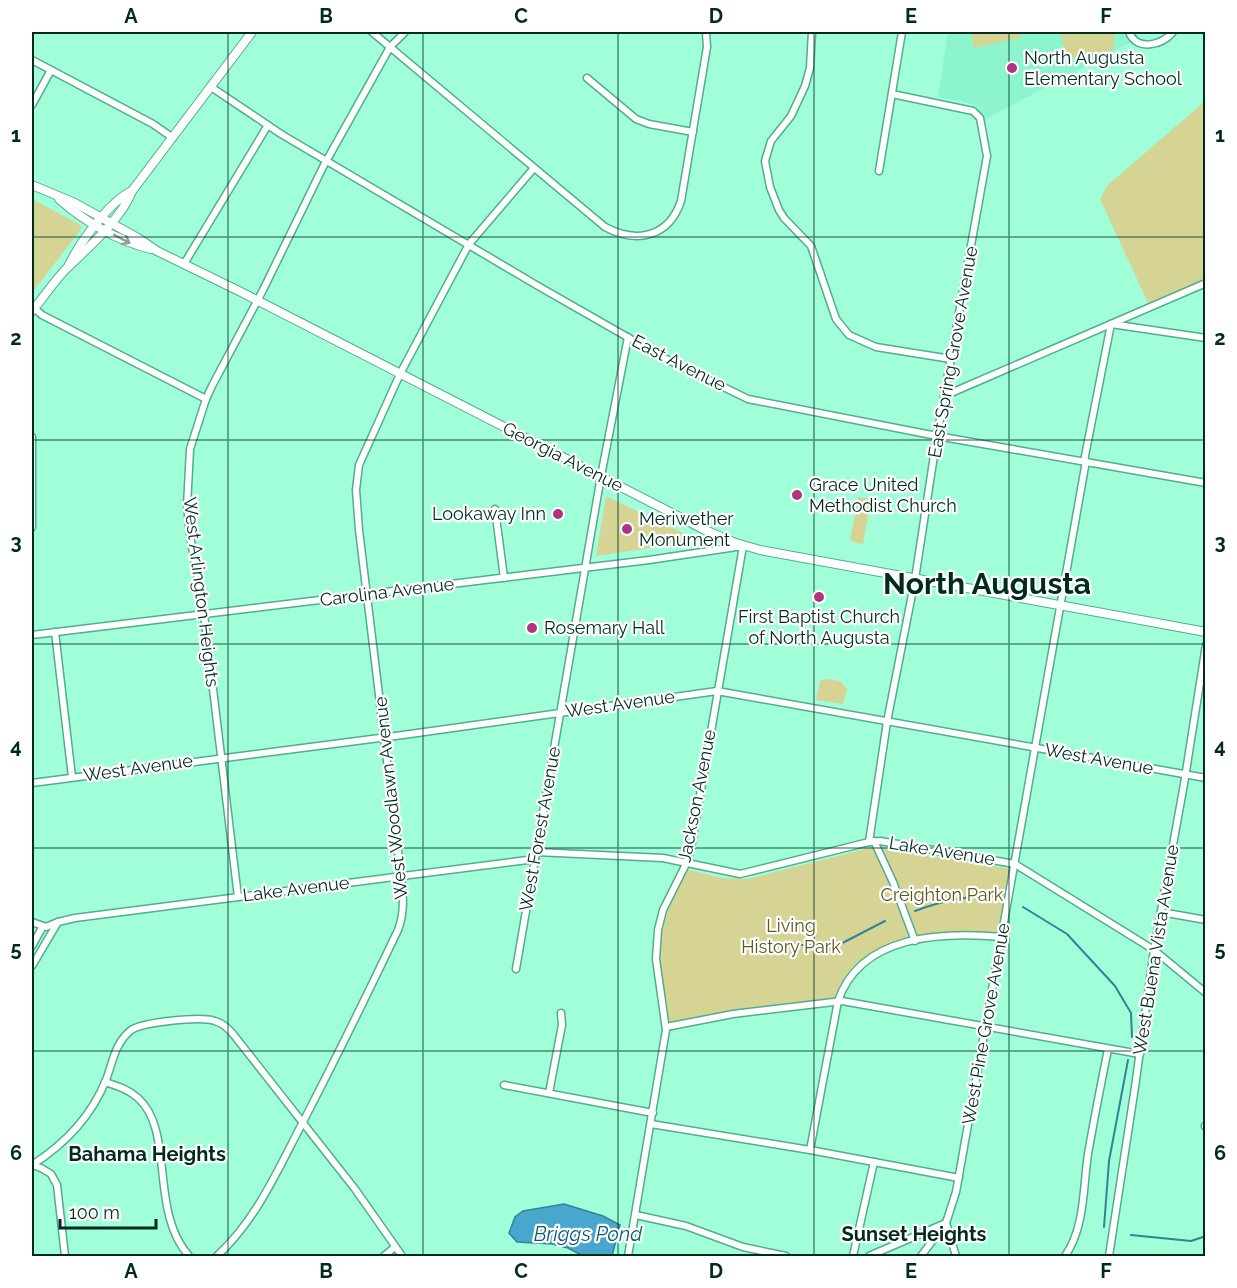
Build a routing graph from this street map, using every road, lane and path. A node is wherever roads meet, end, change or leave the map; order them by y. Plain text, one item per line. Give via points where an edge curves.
1 (252, 32) edge
2 (372, 32) edge
3 (405, 32) edge
4 (706, 32) edge
5 (812, 32) edge
6 (902, 32) edge
7 (1129, 32) edge
8 (1173, 32) edge
9 (390, 46) junction
10 (32, 60) edge
11 (51, 70) junction
12 (587, 78) dead end
13 (211, 87) junction
14 (892, 93) junction
15 (32, 105) edge
16 (268, 125) junction
17 (693, 132) junction
18 (173, 138) junction
19 (327, 160) junction
20 (534, 168) junction
21 (879, 171) dead end
22 (32, 185) edge
23 (132, 190) junction
24 (56, 196) junction
25 (102, 218) junction
26 (96, 225) junction
27 (108, 226) junction
28 (469, 244) junction
29 (184, 264) junction
30 (67, 269) junction
31 (1206, 283) edge
32 (256, 300) junction
33 (33, 309) edge
34 (1111, 324) junction
35 (628, 337) junction
36 (1206, 338) edge
37 (951, 359) junction
38 (400, 374) junction
39 (944, 396) junction
40 (206, 399) junction
41 (937, 436) junction
42 (32, 437) edge
43 (1085, 461) junction
44 (601, 476) junction
45 (1206, 483) edge
46 (495, 509) dead end
47 (32, 527) edge
48 (743, 546) junction
49 (585, 567) junction
50 (504, 578) junction
51 (915, 579) junction
52 (367, 595) junction
53 (1062, 605) junction
54 (204, 614) junction
55 (55, 632) junction
56 (1206, 632) edge
57 (32, 635) edge
58 (1206, 645) edge
59 (717, 691) junction
60 (560, 712) junction
61 (888, 722) junction
62 (384, 737) junction
63 (1036, 748) junction
64 (222, 757) junction
65 (1185, 775) junction
66 (72, 777) junction
67 (1206, 778) edge
68 (32, 783) edge
69 (871, 842) junction
70 (535, 855) junction
71 (686, 864) junction
72 (1015, 864) junction
73 (401, 876) junction
74 (238, 897) junction
75 (1161, 912) junction
76 (1206, 920) edge
77 (32, 922) edge
78 (58, 922) junction
79 (44, 926) junction
80 (1002, 937) junction
81 (915, 941) junction
82 (32, 946) edge
83 (1154, 950) junction
84 (32, 966) edge
85 (516, 969) dead end
86 (1206, 993) edge
87 (838, 1001) junction
88 (561, 1013) dead end
89 (666, 1027) junction
90 (986, 1027) junction
91 (1108, 1049) junction
92 (1140, 1054) junction
93 (105, 1082) junction
94 (504, 1085) dead end
95 (549, 1093) junction
96 (653, 1113) junction
97 (302, 1123) junction
98 (651, 1124) junction
99 (810, 1150) junction
100 (874, 1162) junction
101 (32, 1165) edge
102 (959, 1178) junction
103 (636, 1215) junction
104 (946, 1224) junction
105 (395, 1247) junction
106 (65, 1257) edge
107 (189, 1257) edge
108 (217, 1257) edge
109 (384, 1257) edge
110 (402, 1257) edge
111 (628, 1257) edge
112 (786, 1257) edge
113 (853, 1257) edge
114 (869, 1257) edge
115 (921, 1257) edge
116 (957, 1257) edge
117 (1065, 1257) edge
118 (1109, 1257) edge

1 - 13 main road
2 - 9 street
3 - 9 street, West Arlington Heights
4 - 17 street
5 - 37 street via 805,86 791,116 771,141 765,161 779,210 811,246 836,319 849,335 876,347
6 - 14 street
7 - 8 street via 1132,38 1151,45
9 - 19 street, West Arlington Heights
9 - 20 street
10 - 11 street
11 - 15 street
11 - 18 street
12 - 17 street via 636,119
13 - 16 street, East Avenue
13 - 18 main road
14 - 21 street
14 - 37 street, East Spring Grove Avenue via 969,109 981,125 987,156
16 - 19 street, East Avenue
16 - 29 street
17 - 20 street via 676,214 650,234 630,237 616,233
18 - 23 main road
19 - 28 street, East Avenue
19 - 32 street, West Arlington Heights
20 - 28 street, West Woodlawn Avenue
22 - 24 main road, Georgia Avenue
23 - 25 main road via 121,196
23 - 27 main road via 128,202
24 - 25 main road, Georgia Avenue
24 - 26 main road, Georgia Avenue
25 - 26 main road
25 - 27 main road, Georgia Avenue
26 - 27 main road, Georgia Avenue
26 - 30 main road
27 - 29 main road, Georgia Avenue
27 - 30 main road
28 - 35 street, East Avenue
28 - 38 street, West Woodlawn Avenue
29 - 32 main road, Georgia Avenue
30 - 33 main road
31 - 34 street
32 - 38 main road, Georgia Avenue
32 - 40 street, West Arlington Heights
33 - 40 street
34 - 36 street
34 - 39 street
34 - 43 street, West Pine Grove Avenue
35 - 41 street, East Avenue via 748,399
35 - 44 street, West Forest Avenue
37 - 39 street, East Spring Grove Avenue
38 - 44 main road, Georgia Avenue
38 - 52 street, West Woodlawn Avenue via 357,473
39 - 41 street, East Spring Grove Avenue
40 - 54 street, West Arlington Heights via 190,449 187,506
41 - 43 street, East Avenue
41 - 51 street, East Spring Grove Avenue
42 - 47 street
43 - 45 street, East Avenue
43 - 53 street, West Pine Grove Avenue
44 - 48 main road, Georgia Avenue
44 - 49 street, West Forest Avenue
46 - 50 street
48 - 49 street, Carolina Avenue
48 - 51 main road, Georgia Avenue
48 - 59 street, Jackson Avenue
49 - 50 street, Carolina Avenue
49 - 60 street, West Forest Avenue
50 - 52 street, Carolina Avenue
51 - 53 main road, Georgia Avenue
51 - 61 street, East Spring Grove Avenue
52 - 54 street, Carolina Avenue
52 - 62 street, West Woodlawn Avenue
53 - 56 main road, Georgia Avenue
53 - 63 street, West Pine Grove Avenue
54 - 55 street, Carolina Avenue
54 - 64 street, West Arlington Heights
55 - 57 street, Carolina Avenue
55 - 66 street
58 - 65 street, West Buena Vista Avenue
59 - 60 street, West Avenue
59 - 61 street, West Avenue
59 - 71 street, Jackson Avenue
60 - 62 street, West Avenue
60 - 70 street, West Forest Avenue
61 - 63 street, West Avenue
61 - 69 street, East Spring Grove Avenue
62 - 64 street, West Avenue
62 - 73 street, West Woodlawn Avenue
63 - 65 street, West Avenue
63 - 72 street, West Pine Grove Avenue
64 - 66 street, West Avenue
64 - 74 street, West Arlington Heights
65 - 67 street, West Avenue
65 - 75 street, West Buena Vista Avenue
66 - 68 street, West Avenue
69 - 71 street, Lake Avenue via 749,873
69 - 72 street, Lake Avenue
69 - 81 street via 895,888
70 - 71 street, Lake Avenue via 663,858
70 - 73 street, Lake Avenue
70 - 85 street, West Forest Avenue
71 - 89 street, Jackson Avenue via 663,910 656,939
72 - 80 street, West Pine Grove Avenue
72 - 83 street, Lake Avenue
73 - 74 street, Lake Avenue
73 - 97 street, West Woodlawn Avenue via 404,908 398,930
74 - 78 street, Lake Avenue
75 - 76 street
75 - 83 street, West Buena Vista Avenue
77 - 79 street
78 - 79 street, Lake Avenue
78 - 84 street
79 - 82 street
80 - 81 street via 954,935
80 - 90 street, West Pine Grove Avenue
81 - 87 street via 888,948 867,960 849,978
83 - 86 street, Lake Avenue
83 - 92 street, West Buena Vista Avenue
87 - 89 street
87 - 90 street
87 - 99 street
88 - 95 street
89 - 96 street, Jackson Avenue
90 - 91 street
90 - 102 street, West Pine Grove Avenue
91 - 92 street
91 - 117 street via 1077,1232
92 - 118 street, West Buena Vista Avenue
93 - 97 street via 114,1052 133,1029 147,1024 209,1019 233,1034
93 - 101 street via 75,1131
93 - 107 street via 133,1094 148,1110 157,1136 167,1214
94 - 95 street
95 - 96 street
96 - 98 street, Jackson Avenue
97 - 105 street
97 - 108 street, West Woodlawn Avenue via 267,1193
98 - 99 street
98 - 103 street, Jackson Avenue
99 - 100 street
100 - 102 street
100 - 113 street
101 - 106 street via 46,1171 57,1185
102 - 104 street, West Pine Grove Avenue
103 - 111 street, Jackson Avenue
103 - 112 street
104 - 114 street
104 - 115 street, West Pine Grove Avenue
104 - 116 street
105 - 109 street
105 - 110 street

